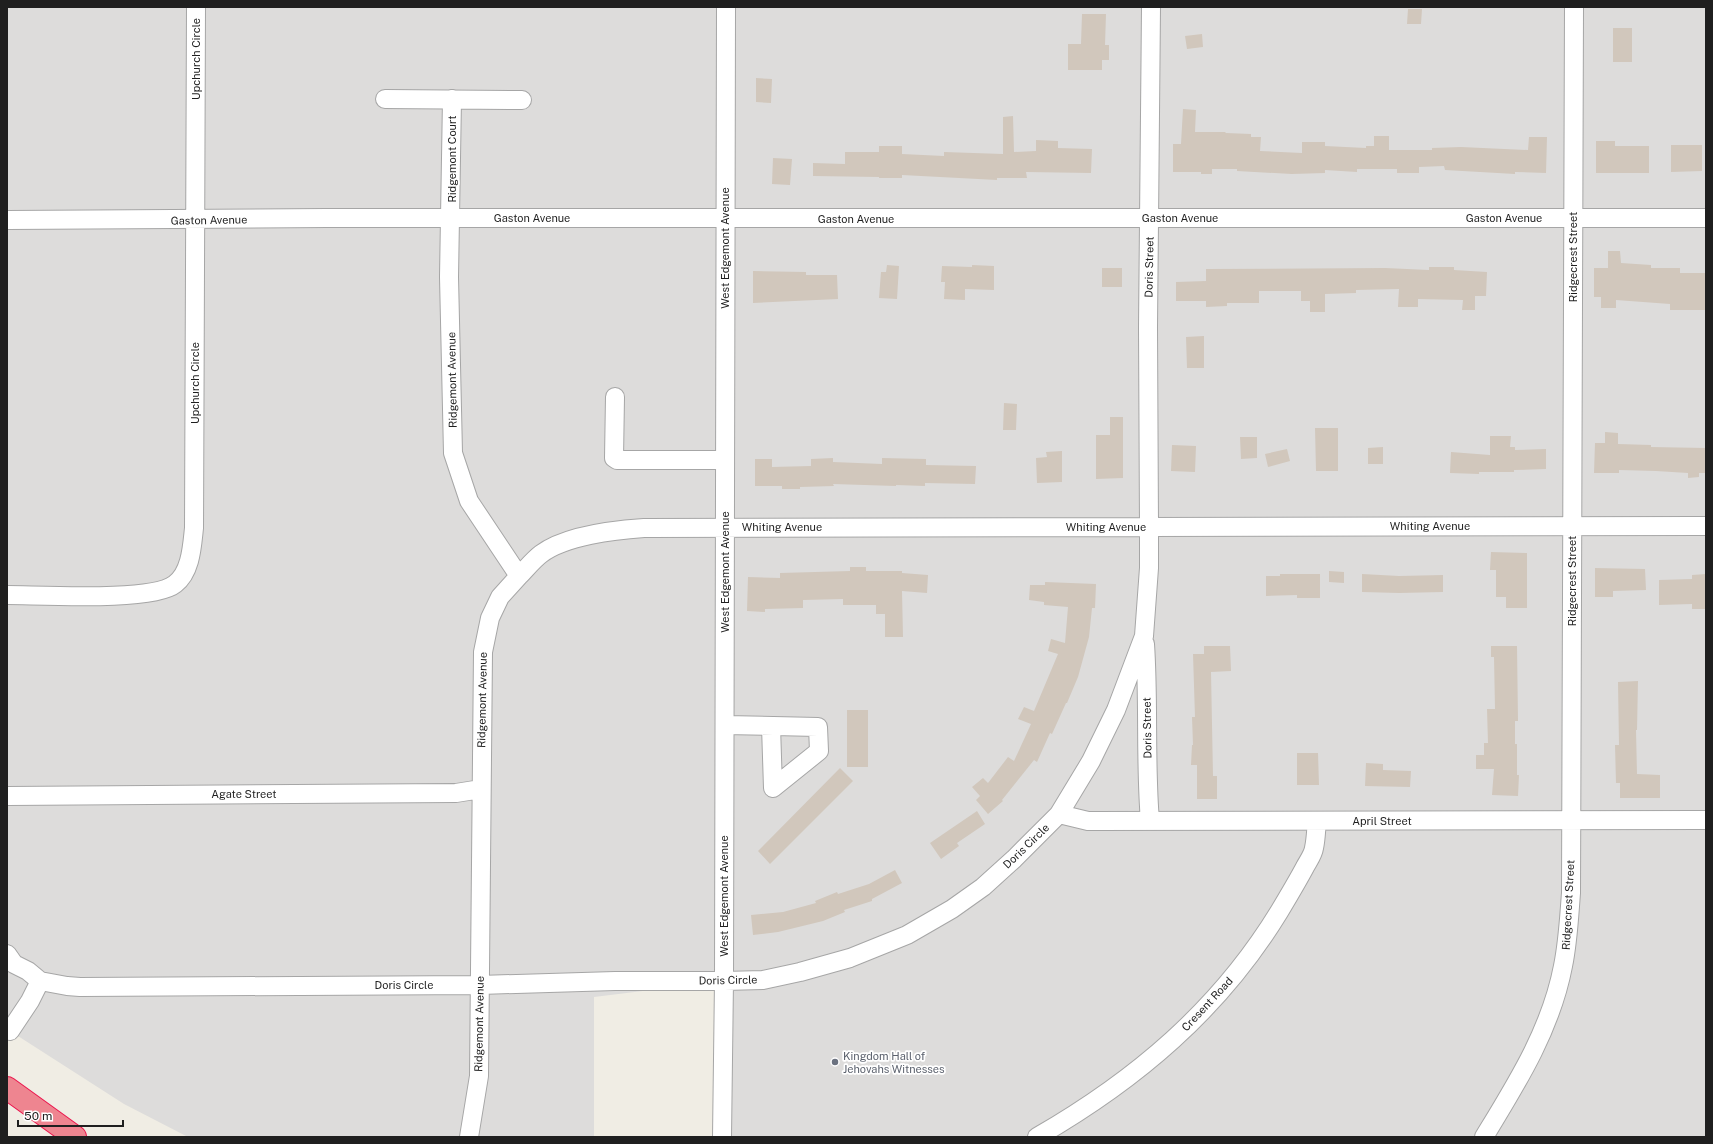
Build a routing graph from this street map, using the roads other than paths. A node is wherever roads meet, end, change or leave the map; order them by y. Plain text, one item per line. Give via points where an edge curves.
1 (196, 7) edge
2 (726, 7) edge
3 (1151, 7) edge
4 (1574, 7) edge
5 (385, 99) dead end
6 (452, 99) junction
7 (522, 100) dead end
8 (451, 218) junction
9 (1150, 218) junction
10 (1573, 218) junction
11 (1706, 218) edge
12 (726, 219) junction
13 (7, 220) edge
14 (195, 220) junction
15 (615, 397) dead end
16 (725, 460) junction
17 (725, 526) junction
18 (1572, 526) junction
19 (1706, 526) edge
20 (1149, 527) junction
21 (519, 576) junction
22 (7, 595) edge
23 (1144, 636) junction
24 (725, 725) junction
25 (771, 726) dead end
26 (481, 789) junction
27 (7, 796) edge
28 (1059, 814) junction
29 (1571, 820) junction
30 (1706, 820) edge
31 (1150, 821) junction
32 (1317, 821) junction
33 (9, 963) edge
34 (40, 981) junction
35 (724, 981) junction
36 (480, 985) junction
37 (10, 1031) dead end
38 (7, 1088) edge
39 (75, 1137) edge
40 (469, 1137) edge
41 (722, 1137) edge
42 (1037, 1137) edge
43 (1484, 1137) edge

1 - 14 street, Upchurch Circle
2 - 12 street, West Edgemont Avenue
3 - 9 street, Doris Street
4 - 10 street, Ridgecrest Street
5 - 6 street
6 - 7 street
6 - 8 street, Ridgemont Court
8 - 12 street, Gaston Avenue
8 - 14 street, Gaston Avenue
8 - 21 street, Ridgemont Avenue via 449,278 453,454 469,501
9 - 10 street, Gaston Avenue
9 - 12 street, Gaston Avenue
9 - 20 street, Doris Street
10 - 11 street, Gaston Avenue
10 - 18 street, Ridgecrest Street
12 - 16 street, West Edgemont Avenue
13 - 14 street, Gaston Avenue
14 - 22 street, Upchurch Circle via 194,528 188,566 176,584 170,588 138,595
15 - 16 street via 614,458 617,460
16 - 17 street, West Edgemont Avenue
17 - 20 street, Whiting Avenue
17 - 21 street, Whiting Avenue via 644,528 590,535 565,542 541,554
17 - 24 street, West Edgemont Avenue
18 - 19 street, Whiting Avenue
18 - 20 street, Whiting Avenue
18 - 29 street, Ridgecrest Street
20 - 23 street, Doris Circle
21 - 26 street, Ridgemont Avenue via 500,597 490,618 484,642
23 - 28 street, Doris Circle via 1105,734
23 - 31 street, Doris Street
24 - 25 street
24 - 35 street, West Edgemont Avenue
26 - 27 street, Agate Street via 456,793
26 - 36 street, Ridgemont Avenue
28 - 31 street, April Street via 1088,821
28 - 35 street, Doris Circle via 983,887 952,909 907,935 850,958 800,972 763,980
29 - 30 street, April Street
29 - 32 street, April Street
29 - 43 street, Ridgecrest Street via 1571,893 1563,967 1557,991 1532,1056
31 - 32 street, April Street
32 - 42 street, Cresent Road via 1313,852 1290,895 1243,964 1217,995 1162,1050 1131,1076
33 - 34 street, Doris Circle via 28,971
34 - 36 street, Doris Circle via 80,987
34 - 37 street
35 - 36 street, Doris Circle
35 - 41 street, West Edgemont Avenue
36 - 40 street, Ridgemont Avenue via 479,1076
38 - 39 highway

